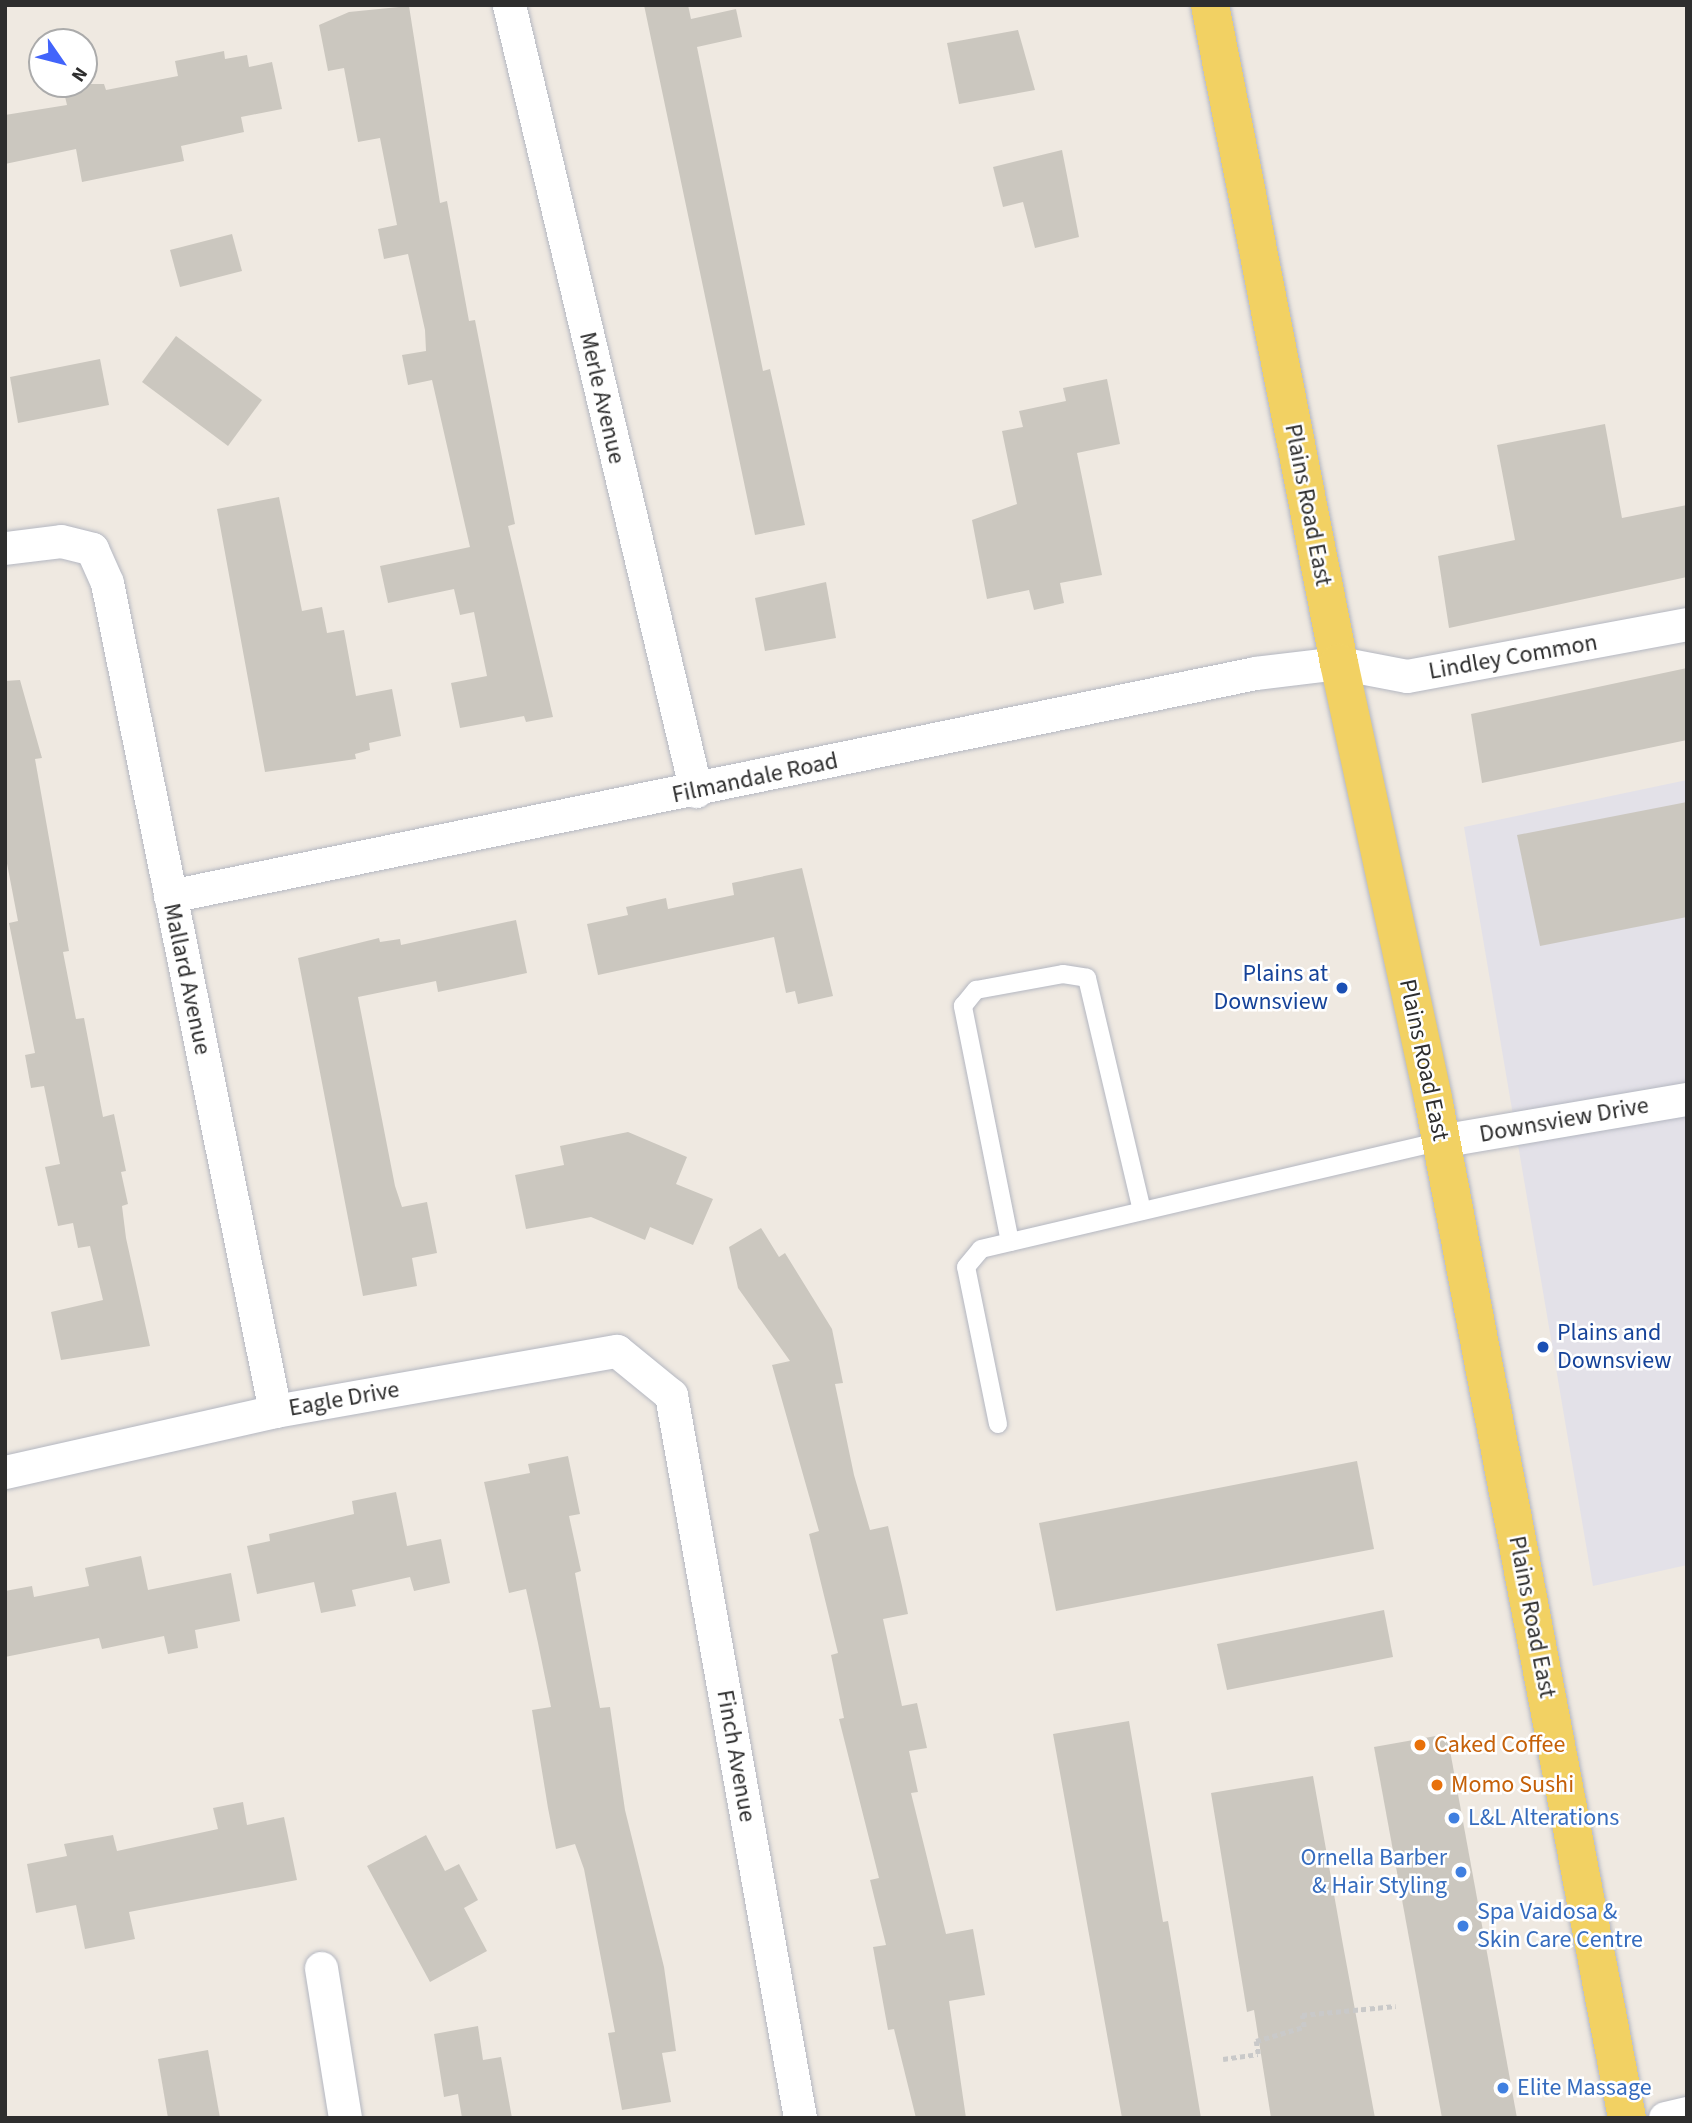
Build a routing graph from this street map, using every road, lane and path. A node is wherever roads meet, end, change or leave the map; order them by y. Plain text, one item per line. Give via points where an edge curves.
1 (509, 5) edge
2 (1210, 5) edge
3 (5, 548) edge
4 (1687, 625) edge
5 (1339, 663) junction
6 (696, 791) junction
7 (170, 896) junction
8 (1687, 1099) edge
9 (1440, 1141) junction
10 (1142, 1211) junction
11 (1010, 1242) junction
12 (671, 1395) joint
13 (275, 1411) junction
14 (998, 1424) dead end
15 (5, 1472) edge
16 (321, 1968) dead end
17 (1395, 2006) dead end
18 (1223, 2059) dead end
19 (1687, 2113) edge
20 (345, 2118) edge
21 (800, 2118) edge
22 (1627, 2118) edge
23 (1665, 2118) edge

1 - 6 street, Merle Avenue
2 - 5 main road, Plains Road East
3 - 7 street, Mallard Avenue via 61,541 92,549 107,583
4 - 5 street, Lindley Common via 1407,676
5 - 6 street, Filmandale Road via 1255,673
5 - 9 main road, Plains Road East
6 - 7 street, Filmandale Road
7 - 13 street, Mallard Avenue
8 - 9 street, Downsview Drive
9 - 10 lane
9 - 22 main road, Plains Road East
10 - 11 lane
10 - 11 lane via 1087,978 1063,974 976,990 962,1006
11 - 14 lane via 981,1249 967,1267
12 - 13 street, Eagle Drive via 617,1350
12 - 21 street, Finch Avenue
13 - 15 street, Eagle Drive
16 - 20 street
17 - 18 path via 1327,2017 1326,2011 1302,2014 1304,2027 1256,2041 1258,2054
19 - 23 street

